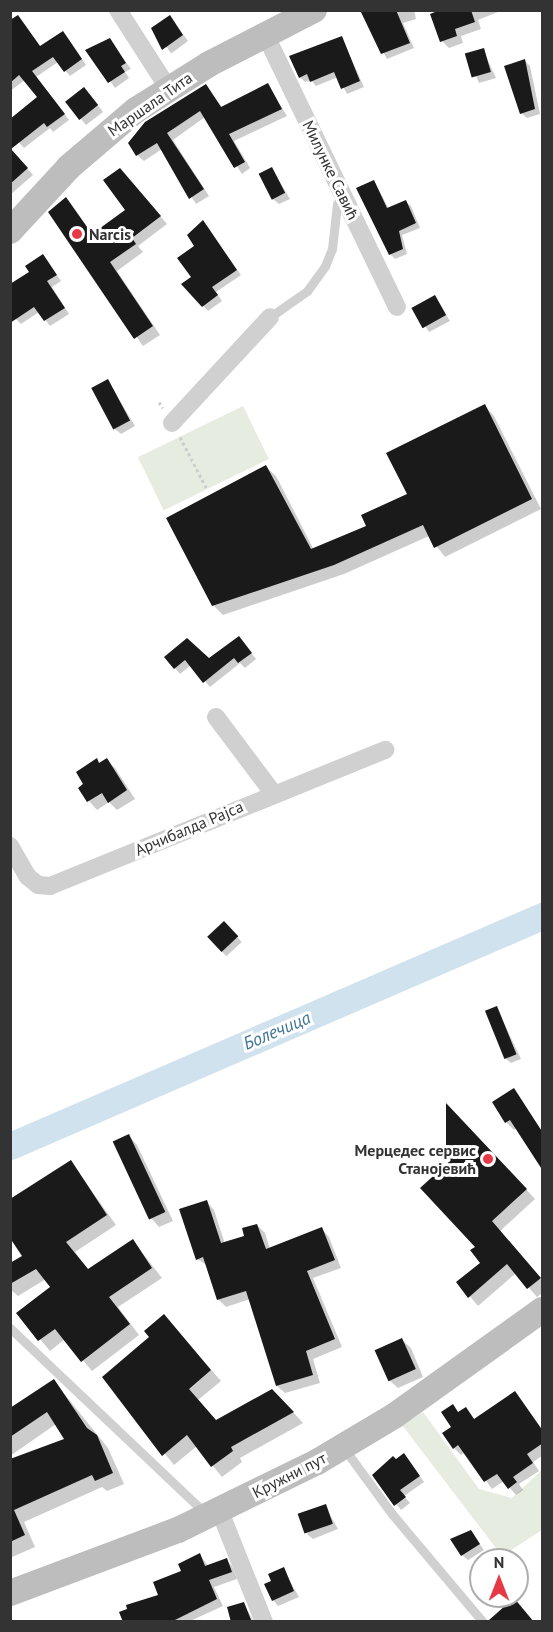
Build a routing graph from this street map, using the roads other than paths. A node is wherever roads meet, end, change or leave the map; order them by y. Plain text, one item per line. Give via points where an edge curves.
1 (118, 10) edge
2 (314, 10) edge
3 (265, 34) junction
4 (168, 88) junction
5 (343, 194) junction
6 (10, 231) edge
7 (397, 307) dead end
8 (270, 317) joint
9 (172, 423) road end
10 (216, 717) dead end
11 (385, 750) dead end
12 (273, 793) junction
13 (10, 846) edge
14 (543, 1310) edge
15 (10, 1328) edge
16 (343, 1447) junction
17 (214, 1513) junction
18 (10, 1593) edge
19 (482, 1621) edge
20 (264, 1622) edge

1 - 4 street
2 - 3 main road, Маршала Тита
3 - 4 main road, Маршала Тита
3 - 5 street, Милунке Савић
4 - 6 main road, Маршала Тита via 108,132 69,167
5 - 7 street, Милунке Савић
5 - 8 lane via 337,204 332,249 325,266 306,291
8 - 9 street
10 - 12 street
11 - 12 street, Арчибалда Рајса
12 - 13 street, Арчибалда Рајса via 50,886 38,885 27,876
14 - 16 main road, Кружни пут via 456,1374
15 - 17 lane
16 - 17 main road, Кружни пут
16 - 19 lane via 392,1514
17 - 18 main road, Кружни пут
17 - 20 street

